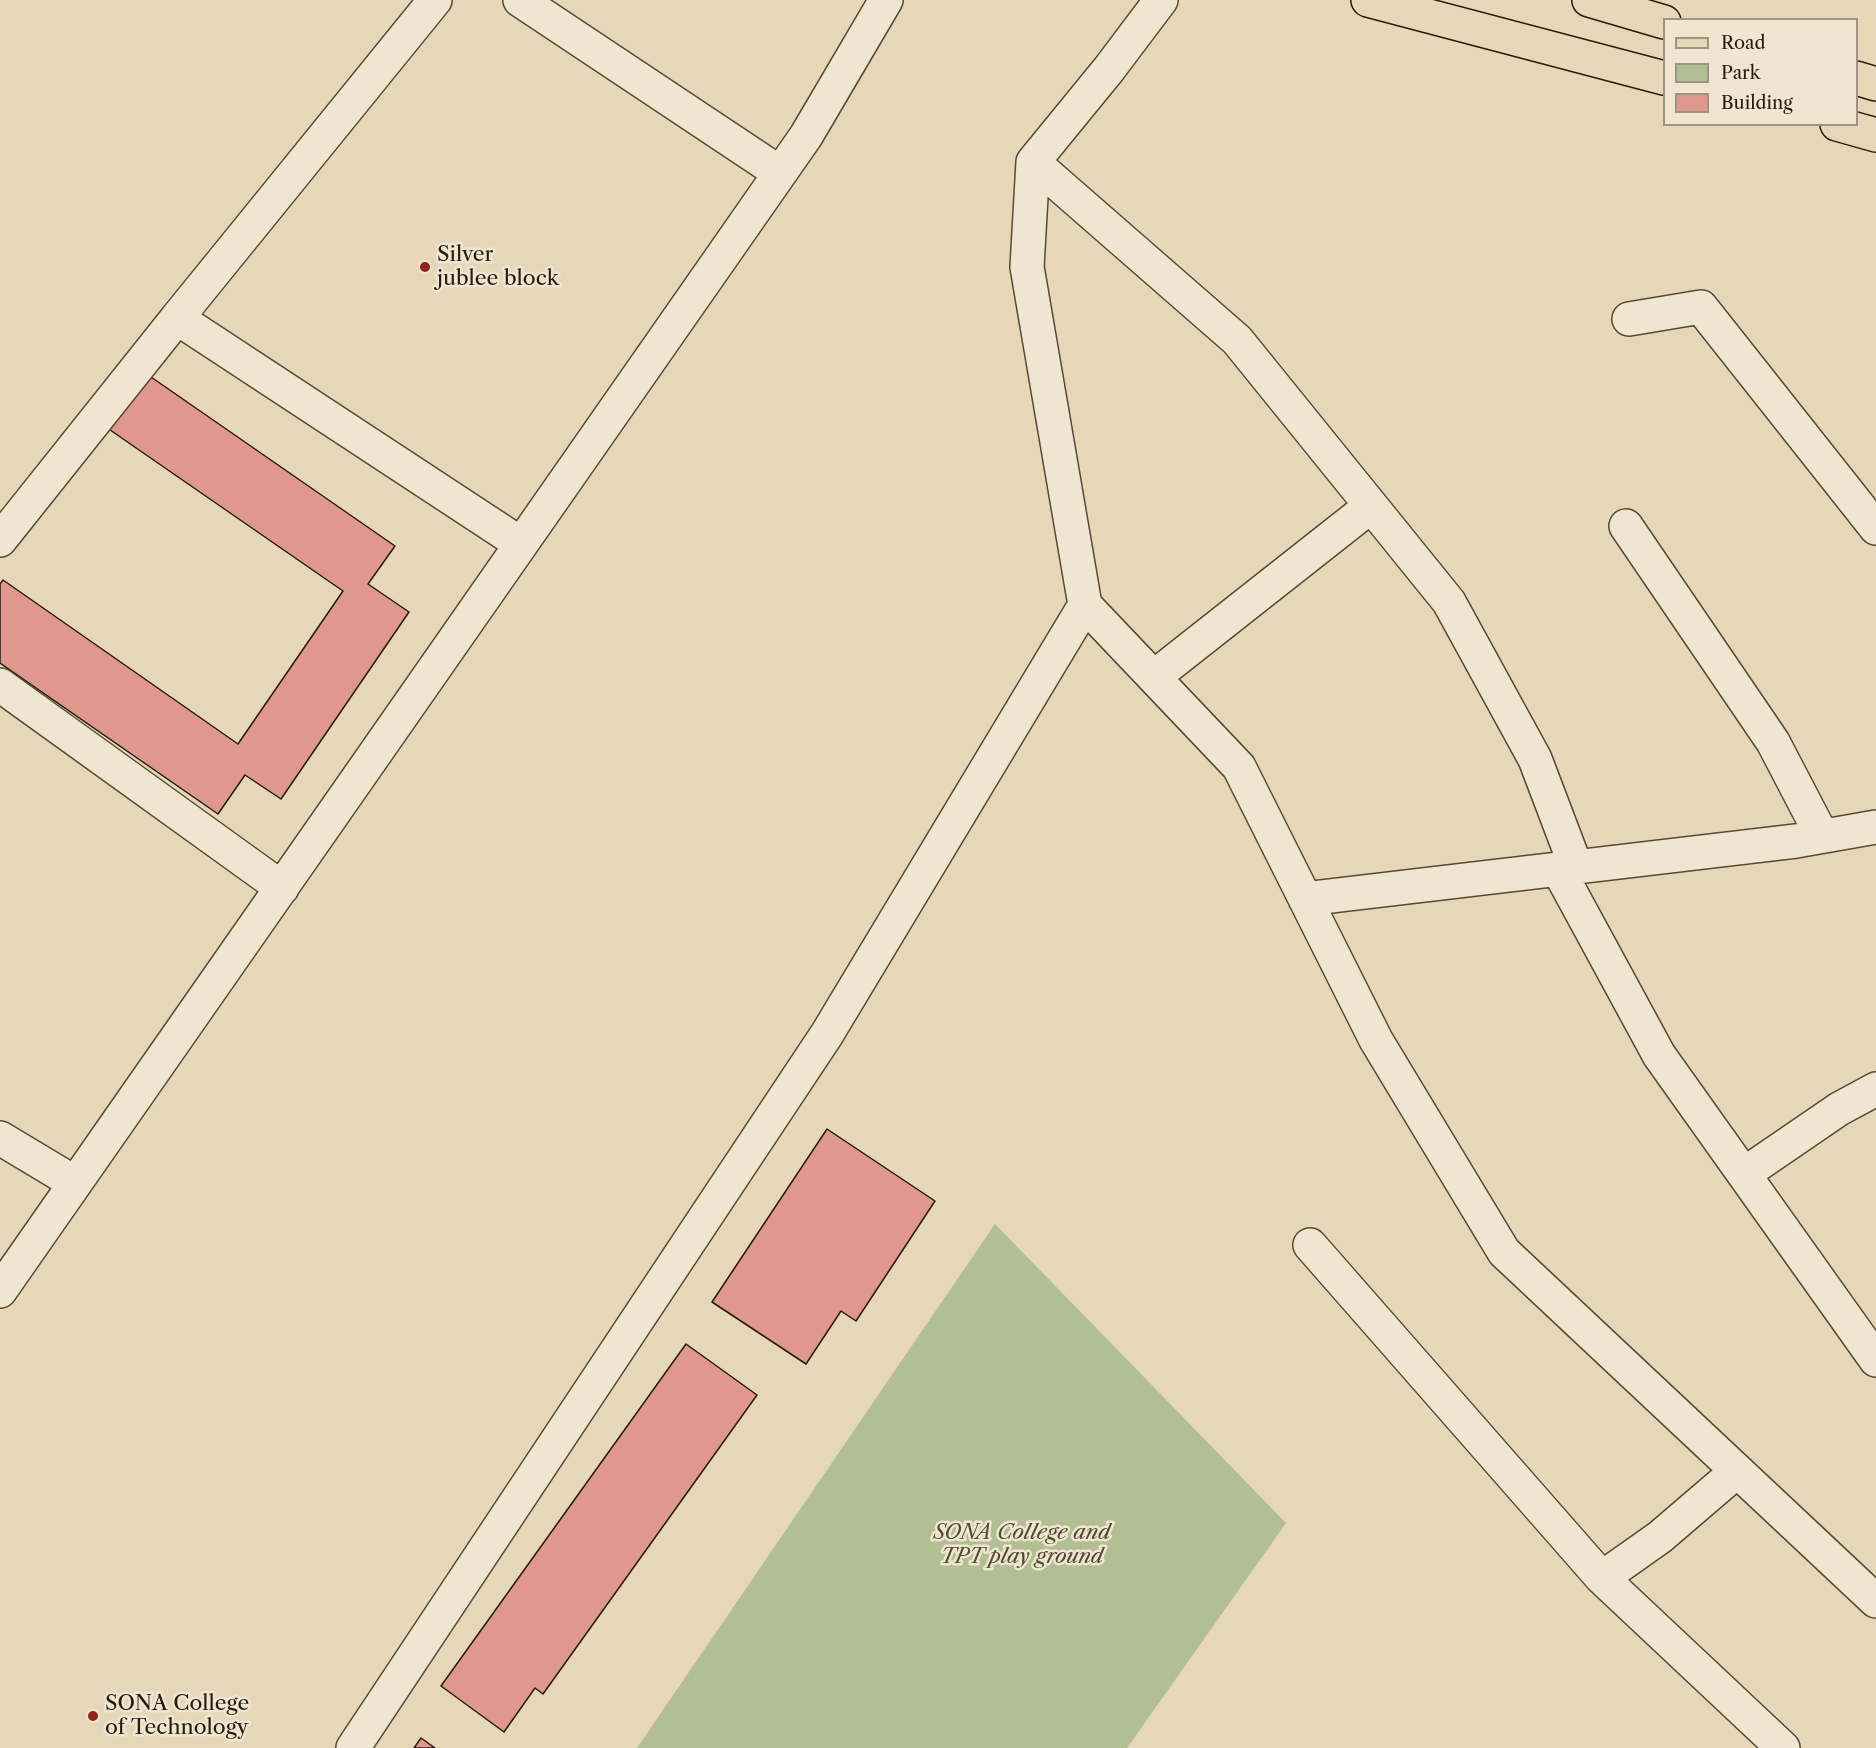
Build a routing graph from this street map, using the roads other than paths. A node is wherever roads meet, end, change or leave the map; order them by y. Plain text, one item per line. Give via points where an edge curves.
1 (435, 0) edge
2 (520, 0) edge
3 (886, 0) edge
4 (1161, 0) edge
5 (1368, 0) edge
6 (1589, 0) edge
7 (1663, 21) edge
8 (1663, 77) edge
9 (1858, 78) edge
10 (1876, 84) edge
11 (1844, 126) edge
12 (1876, 135) edge
13 (1033, 162) junction
14 (780, 173) junction
15 (177, 318) junction
16 (1629, 319) dead end
17 (1371, 506) junction
18 (1626, 526) dead end
19 (1876, 528) edge
20 (0, 540) edge
21 (521, 544) junction
22 (1085, 605) junction
23 (1154, 677) junction
24 (0, 685) edge
25 (1876, 826) edge
26 (1822, 836) junction
27 (1567, 868) junction
28 (282, 888) junction
29 (1305, 899) junction
30 (1876, 1089) edge
31 (0, 1138) edge
32 (1744, 1174) junction
33 (75, 1183) junction
34 (1310, 1245) dead end
35 (0, 1291) edge
36 (1876, 1360) edge
37 (1737, 1471) junction
38 (1602, 1578) junction
39 (1876, 1601) edge
40 (353, 1748) edge
41 (1783, 1748) edge

1 - 15 street
2 - 14 street
3 - 14 street
4 - 13 street
5 - 8 main road
6 - 7 main road
9 - 10 main road
11 - 12 main road
13 - 17 street via 1237,340
13 - 22 street via 1027,267
14 - 21 street
15 - 20 street
15 - 21 street
16 - 19 street via 1701,307
17 - 23 street
17 - 27 street via 1449,602 1535,759
18 - 26 street via 1773,742
21 - 28 street
22 - 23 street
22 - 40 street via 827,1034
23 - 29 street via 1239,767
24 - 28 street
25 - 26 street
26 - 27 street
27 - 29 street
27 - 32 street via 1659,1055
28 - 33 street
29 - 37 street via 1376,1040 1504,1252
30 - 32 street via 1839,1109
31 - 33 street
32 - 36 street
33 - 35 street
34 - 38 street
37 - 38 street via 1660,1537
37 - 39 street
38 - 41 street

